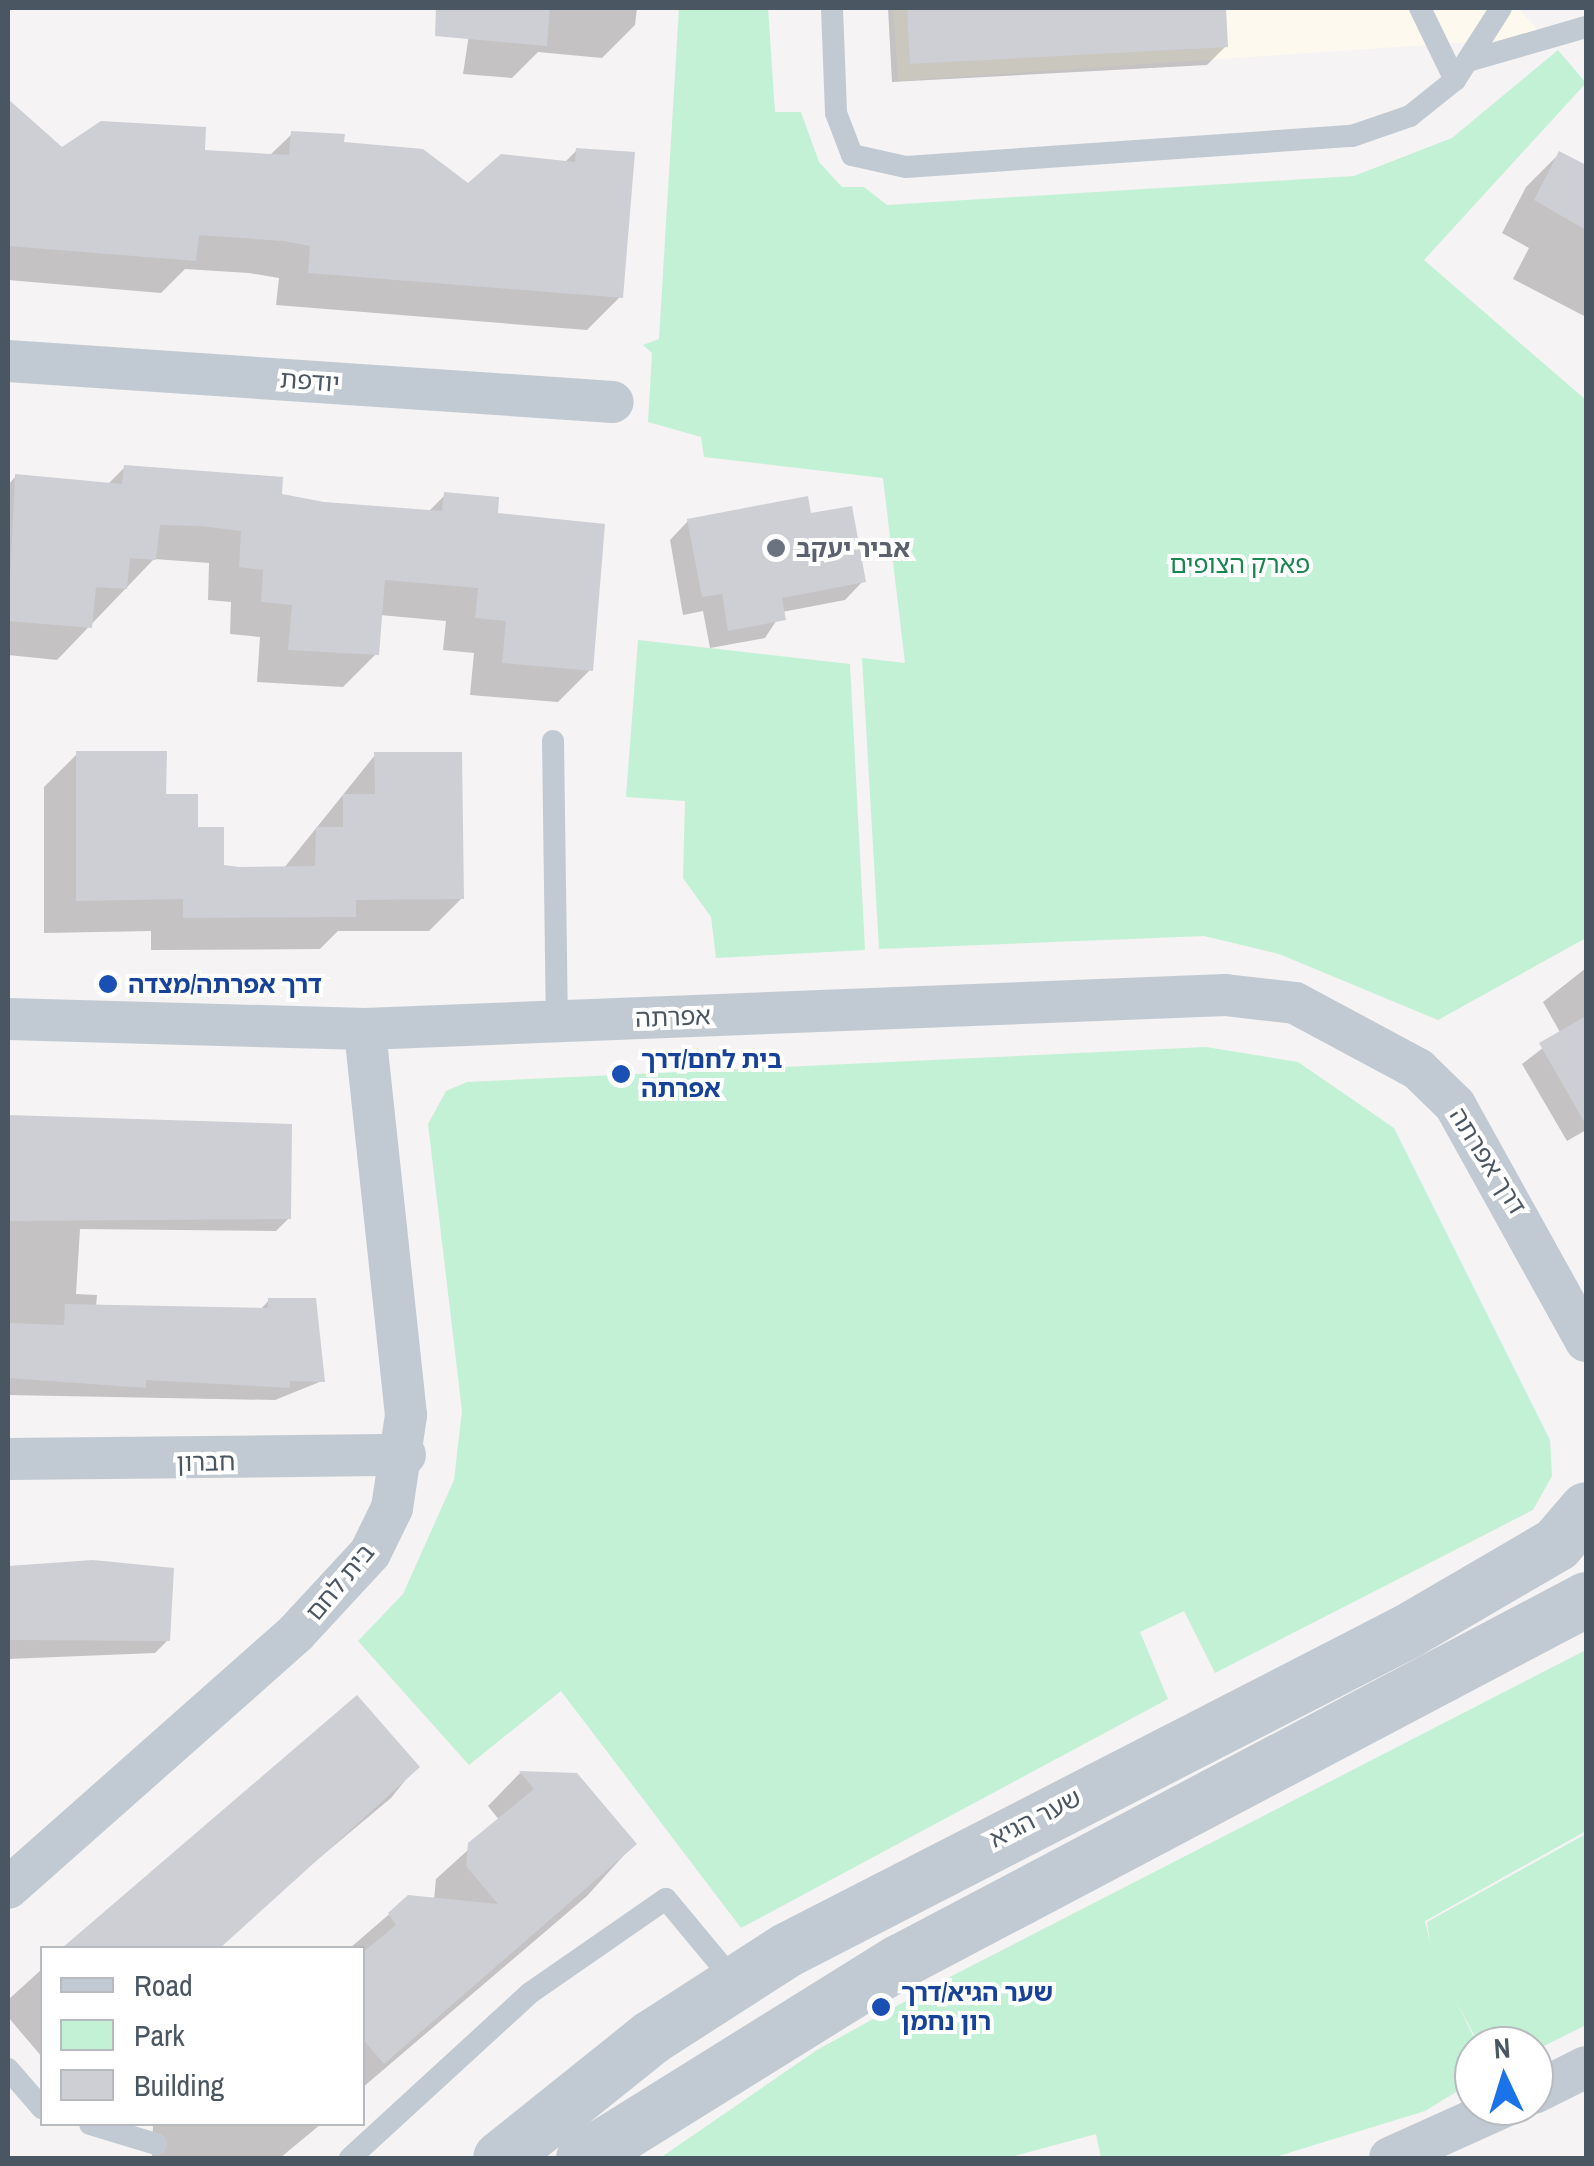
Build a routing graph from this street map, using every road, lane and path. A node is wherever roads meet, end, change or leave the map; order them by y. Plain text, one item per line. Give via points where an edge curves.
1 (832, 8) edge
2 (1420, 8) edge
3 (1501, 8) edge
4 (1586, 27) edge
5 (1462, 71) junction
6 (8, 361) edge
7 (612, 402) dead end
8 (552, 741) dead end
9 (1225, 995) joint
10 (8, 1018) edge
11 (557, 1022) junction
12 (364, 1030) junction
13 (1586, 1341) edge
14 (405, 1455) junction
15 (8, 1459) edge
16 (1586, 1509) edge
17 (1586, 1599) edge
18 (8, 1888) edge
19 (735, 1982) junction
20 (1586, 2067) edge
21 (8, 2070) edge
22 (1554, 2083) edge
23 (40, 2106) edge
24 (97, 2126) edge
25 (1461, 2126) edge
26 (156, 2144) dead end
27 (350, 2158) edge
28 (500, 2158) edge
29 (584, 2158) edge
30 (1390, 2158) edge

1 - 5 lane via 836,113 852,154 906,167 1352,136 1410,116
2 - 5 lane
3 - 5 lane
4 - 5 lane
6 - 7 street, יודפת
8 - 11 lane
9 - 11 street, אפרתה
9 - 13 street, דרך אפרתה via 1295,1003 1418,1069 1455,1105 1517,1202
10 - 12 street, אפרתה
11 - 12 street, אפרתה
12 - 14 street, בית לחם
14 - 15 street, חברון
14 - 18 street, בית לחם via 370,1552 296,1633
16 - 19 street, שער הגיא via 1556,1544 1407,1631 871,1901
17 - 29 street via 900,1961
19 - 27 lane via 666,1900 530,1994
19 - 28 street, שער הגיא
20 - 22 street
21 - 23 lane
24 - 26 lane
25 - 30 street

